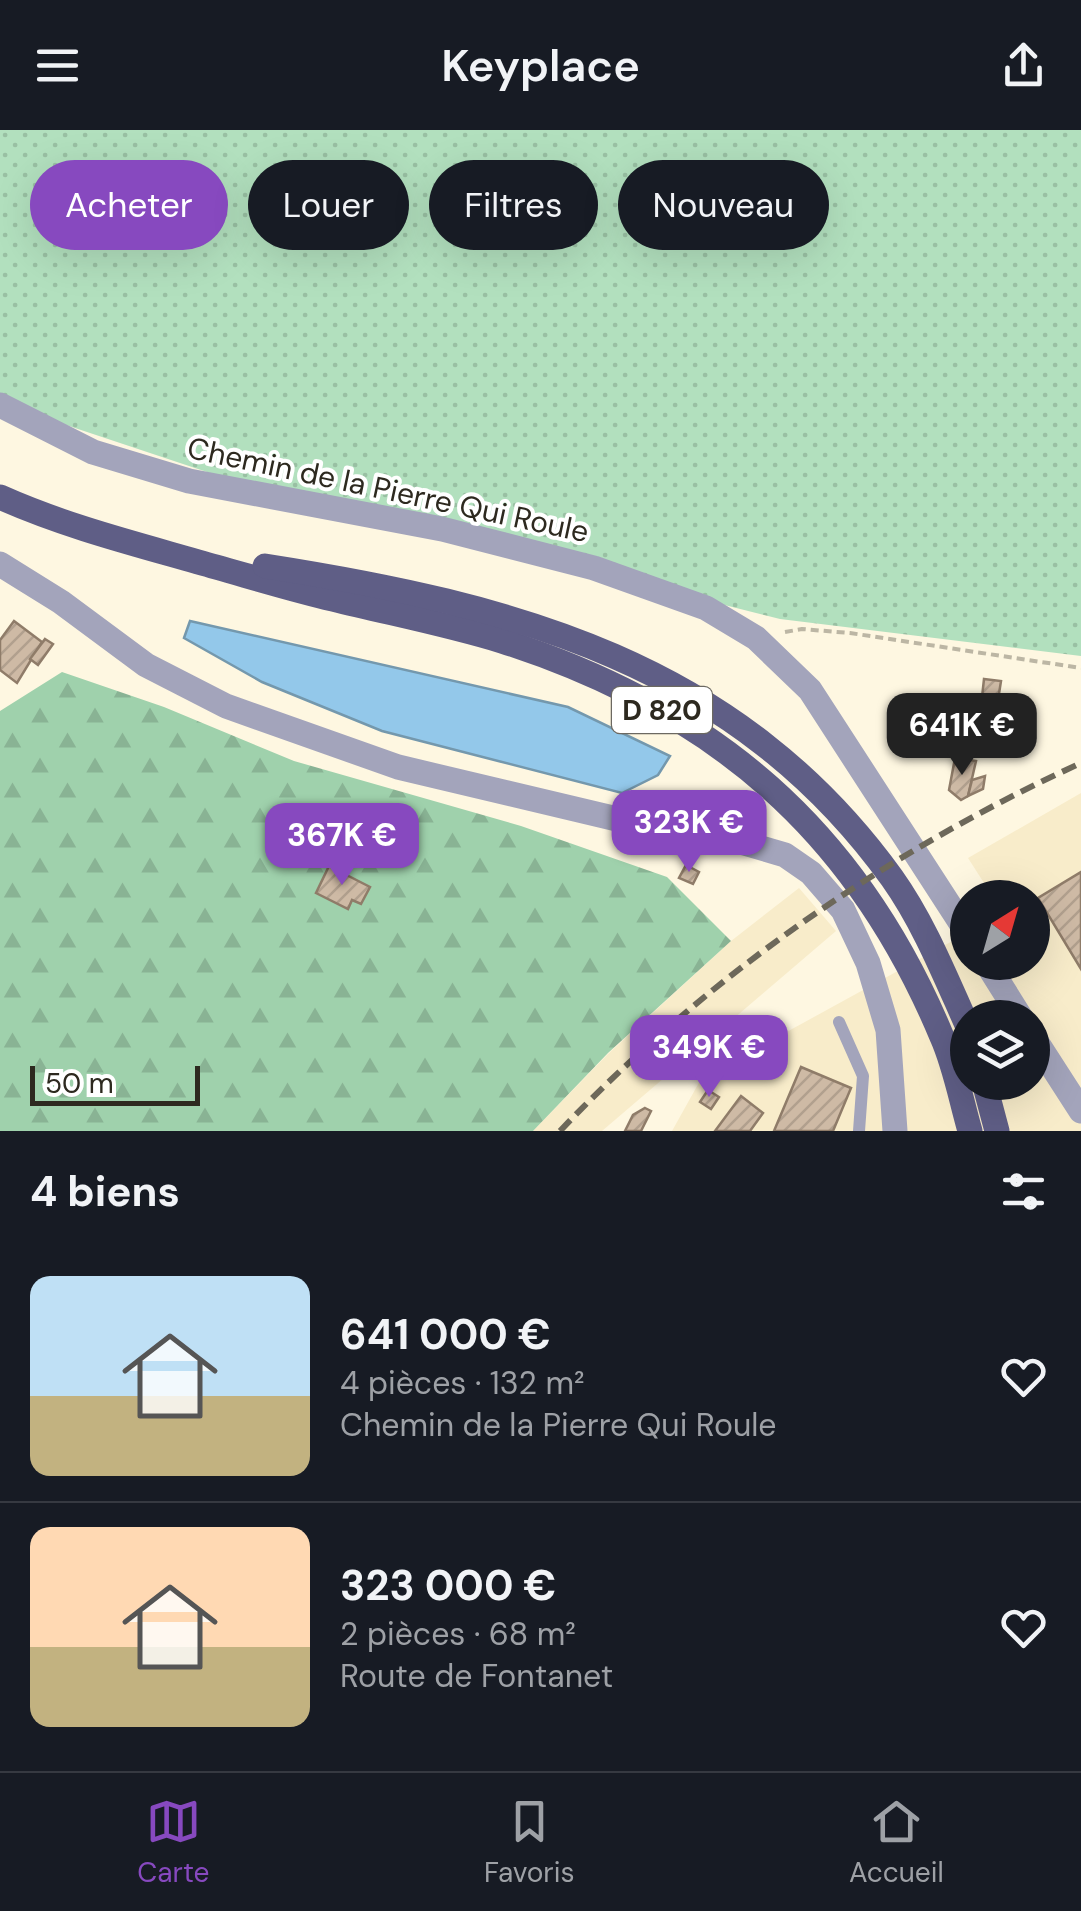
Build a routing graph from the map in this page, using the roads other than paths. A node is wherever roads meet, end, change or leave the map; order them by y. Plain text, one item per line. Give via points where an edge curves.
1 (0, 405) edge
2 (0, 497) edge
3 (151, 549) junction
4 (0, 564) edge
5 (950, 906) edge
6 (956, 1000) edge
7 (839, 1022) dead end
8 (1050, 1063) edge
9 (989, 1100) edge
10 (1081, 1110) edge
11 (859, 1131) edge
12 (895, 1131) edge
13 (970, 1131) edge
14 (997, 1131) edge

1 - 5 street, Chemin de la Pierre Qui Roule via 93,452 189,481 442,529 594,568 706,608 756,638 810,690
2 - 3 main road, D 820
3 - 6 main road, D 820 via 336,577 512,616 609,651 694,696 766,745 840,811 903,896
3 - 13 main road, D 820 via 502,642 601,678 682,720 749,767 821,835 908,961 944,1041
4 - 12 street via 146,665 226,706 398,767 785,854 812,873 843,910 868,963 888,1030
7 - 11 lane via 862,1076
8 - 10 street
9 - 14 main road

